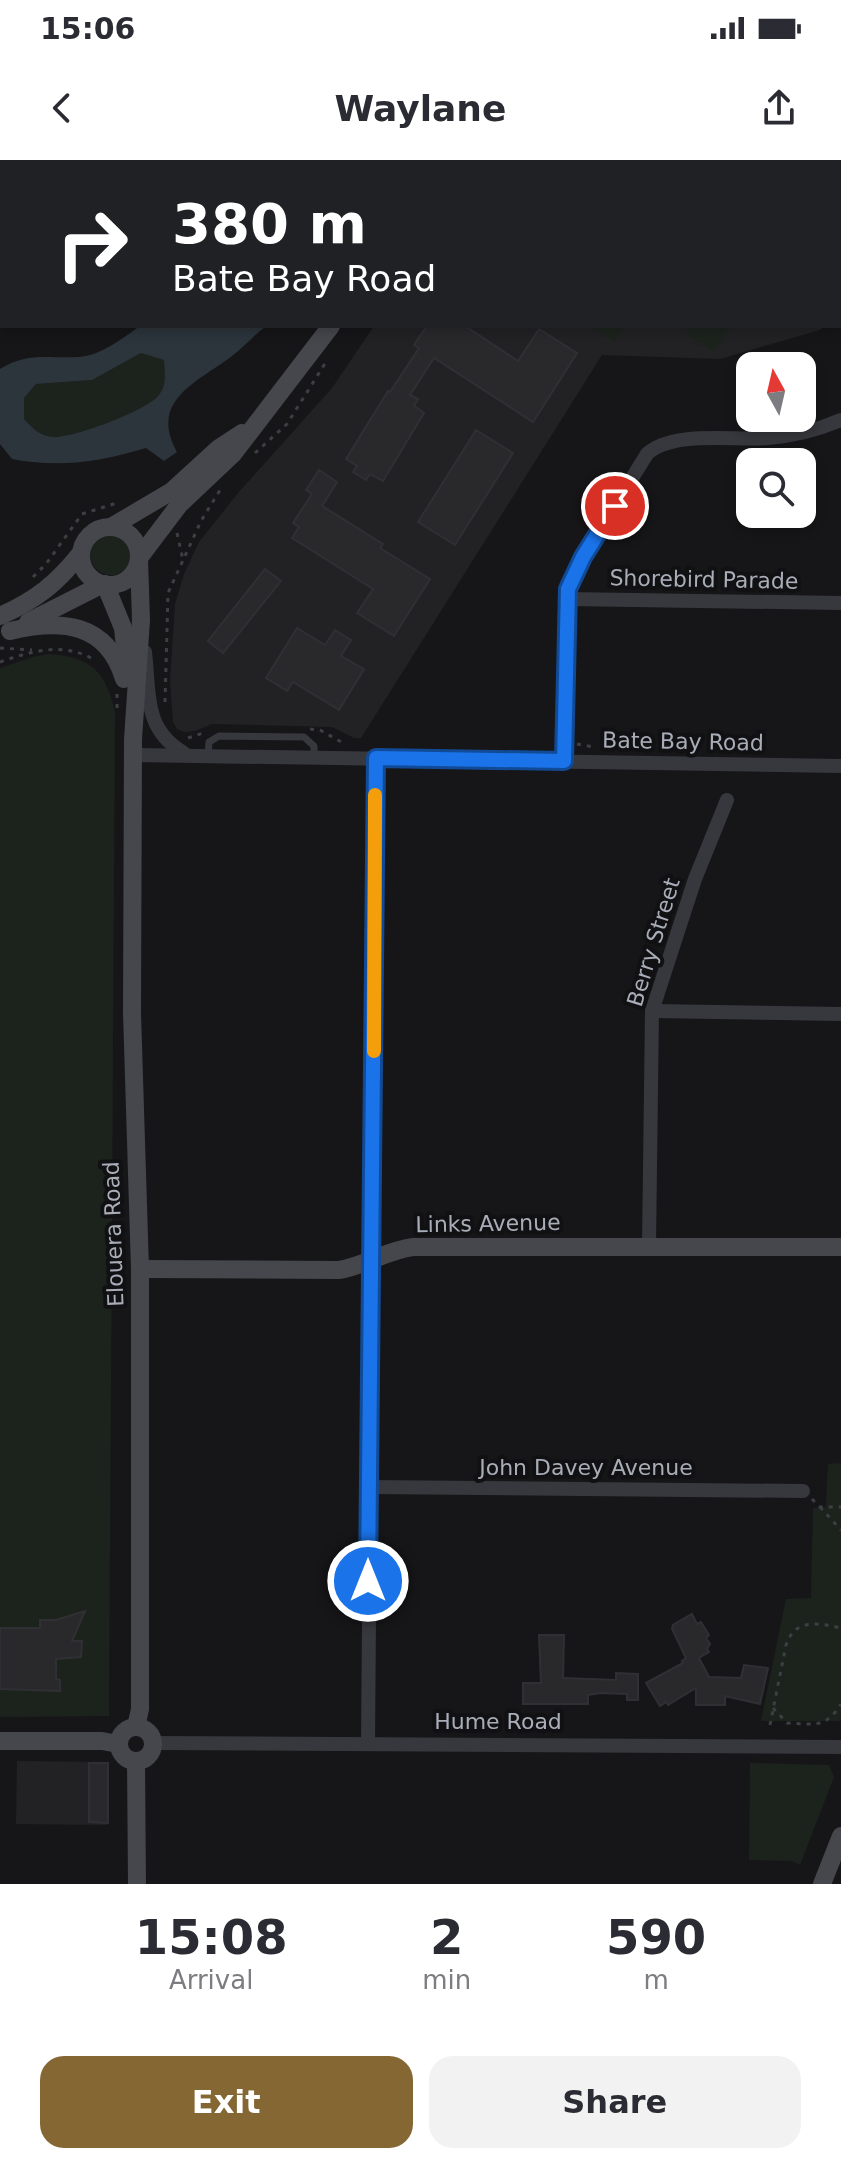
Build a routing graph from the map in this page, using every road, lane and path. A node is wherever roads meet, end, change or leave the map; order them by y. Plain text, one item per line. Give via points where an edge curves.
1 (329, 328) edge
2 (331, 355) dead end
3 (841, 420) edge
4 (252, 427) junction
5 (254, 454) dead end
6 (224, 483) dead end
7 (175, 522) dead end
8 (111, 527) junction
9 (81, 553) junction
10 (139, 559) junction
11 (183, 560) junction
12 (104, 584) junction
13 (567, 599) junction
14 (841, 603) edge
15 (141, 620) junction
16 (3, 627) edge
17 (0, 648) edge
18 (35, 650) junction
19 (0, 662) edge
20 (99, 663) dead end
21 (112, 683) dead end
22 (128, 694) junction
23 (165, 704) dead end
24 (118, 724) dead end
25 (311, 729) dead end
26 (208, 731) dead end
27 (180, 738) dead end
28 (351, 745) dead end
29 (134, 747) junction
30 (188, 756) junction
31 (376, 758) junction
32 (564, 761) junction
33 (841, 766) edge
34 (727, 800) dead end
35 (652, 1011) junction
36 (841, 1014) edge
37 (649, 1246) junction
38 (841, 1247) edge
39 (372, 1259) junction
40 (140, 1269) junction
41 (368, 1487) junction
42 (803, 1491) joint
43 (820, 1507) junction
44 (841, 1507) edge
45 (841, 1530) edge
46 (841, 1628) edge
47 (841, 1704) edge
48 (773, 1708) junction
49 (770, 1725) dead end
50 (136, 1727) junction
51 (0, 1741) edge
52 (154, 1743) junction
53 (368, 1743) junction
54 (118, 1744) junction
55 (841, 1747) edge
56 (136, 1762) junction
57 (841, 1836) edge
58 (137, 1884) edge
59 (822, 1884) edge

1 - 4 street
2 - 5 path via 287,424
3 - 13 street via 770,438 656,446 583,557
4 - 8 street via 219,448 172,491
4 - 10 street via 233,454 170,516
6 - 11 path
7 - 11 path
8 - 9 street via 93,533
8 - 10 street via 133,538
9 - 12 street via 87,573
9 - 16 street via 50,588
10 - 12 street via 125,581
10 - 15 street, Elouera Road
11 - 23 path via 168,593
12 - 16 street
12 - 22 street, Elouera Road via 123,628
13 - 14 street, Shorebird Parade
13 - 32 street
15 - 29 street, Elouera Road
15 - 30 street via 150,714 157,731
16 - 22 street via 64,624 92,634 115,658
17 - 18 path
18 - 19 path
18 - 20 path via 62,649
21 - 24 path
22 - 29 street, Elouera Road
25 - 28 path
26 - 27 path
29 - 30 street, Bate Bay Road
29 - 40 street, Elouera Road via 132,1013
30 - 31 street, Bate Bay Road
31 - 32 street, Bate Bay Road
31 - 39 street
32 - 33 street, Bate Bay Road
34 - 35 street, Berry Street
35 - 36 street
35 - 37 street, Berry Street
37 - 38 street, Links Avenue
37 - 39 street, Links Avenue via 413,1247
39 - 40 street, Links Avenue via 339,1270
39 - 41 street
40 - 50 street, Elouera Road
41 - 42 street, John Davey Avenue
41 - 53 street
42 - 43 path
43 - 44 path
43 - 45 path
46 - 48 path via 812,1623 791,1633
47 - 48 path via 821,1724 787,1723
48 - 49 path
50 - 52 street via 146,1730
50 - 54 street via 126,1730
51 - 54 street
52 - 53 street, Hume Road
52 - 56 street via 147,1758
53 - 55 street, Hume Road
54 - 56 street via 126,1759
56 - 58 street
57 - 59 street

